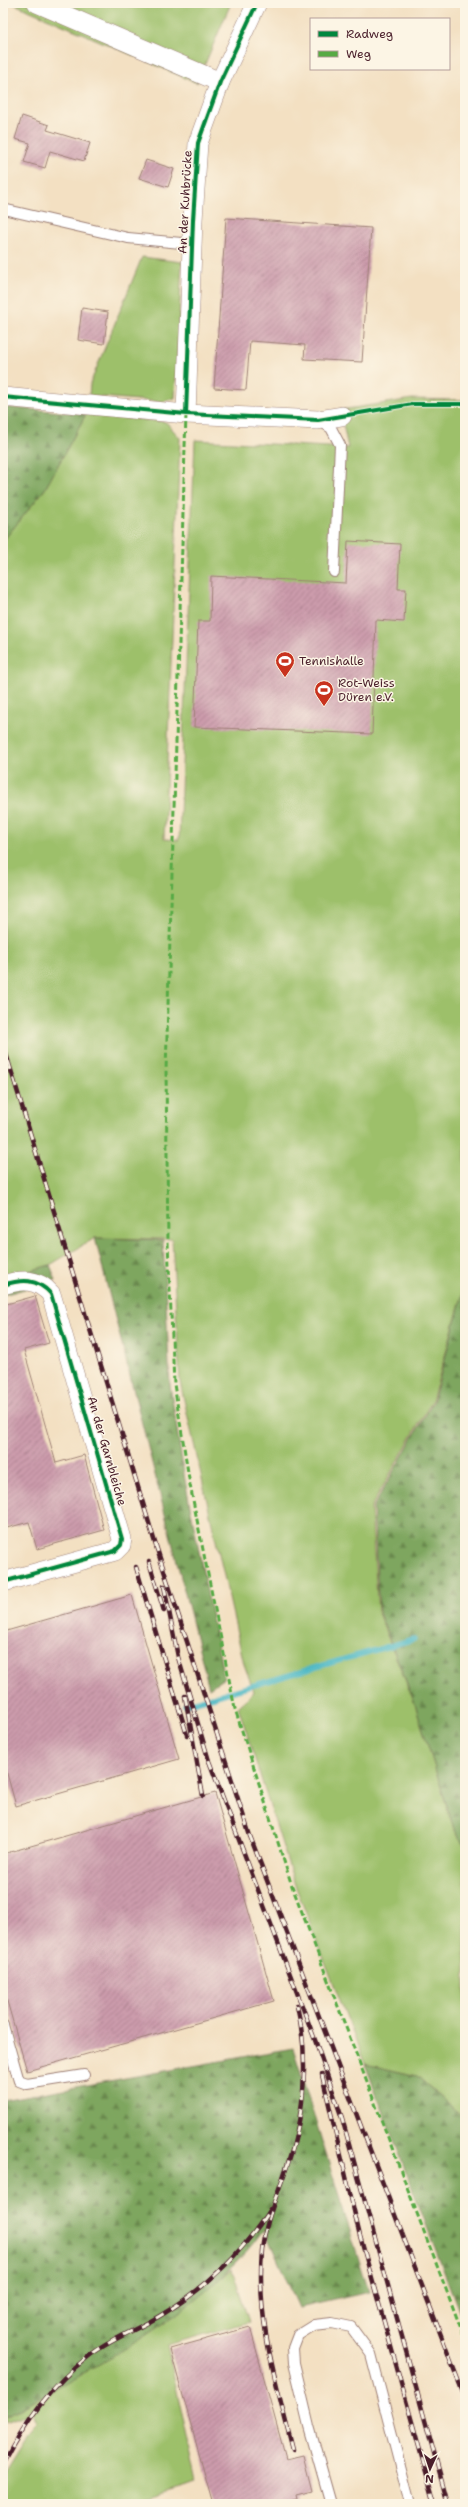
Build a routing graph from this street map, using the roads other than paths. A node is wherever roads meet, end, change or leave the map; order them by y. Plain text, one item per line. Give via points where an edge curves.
1 (38, 3) edge
2 (257, 3) edge
3 (220, 82) junction
4 (3, 209) edge
5 (192, 244) junction
6 (3, 397) edge
7 (186, 414) junction
8 (342, 416) road end
9 (318, 420) junction
10 (334, 572) dead end
11 (3, 1285) edge
12 (3, 1582) edge
13 (3, 2025) edge
14 (84, 2075) dead end
15 (331, 2504) edge
16 (410, 2504) edge

1 - 3 street
2 - 3 street, An der Kuhbrücke
3 - 5 street, An der Kuhbrücke via 198,144
4 - 5 lane via 128,238
5 - 7 street, An der Kuhbrücke
6 - 7 street
7 - 9 street
8 - 9 street
9 - 10 lane via 331,428 340,444
11 - 12 street, An der Garnbleiche via 26,1280 38,1282 51,1294 122,1539 121,1545 115,1551
13 - 14 lane via 20,2081 28,2084
15 - 16 lane via 294,2362 293,2348 298,2335 314,2325 332,2323 351,2327 371,2354

